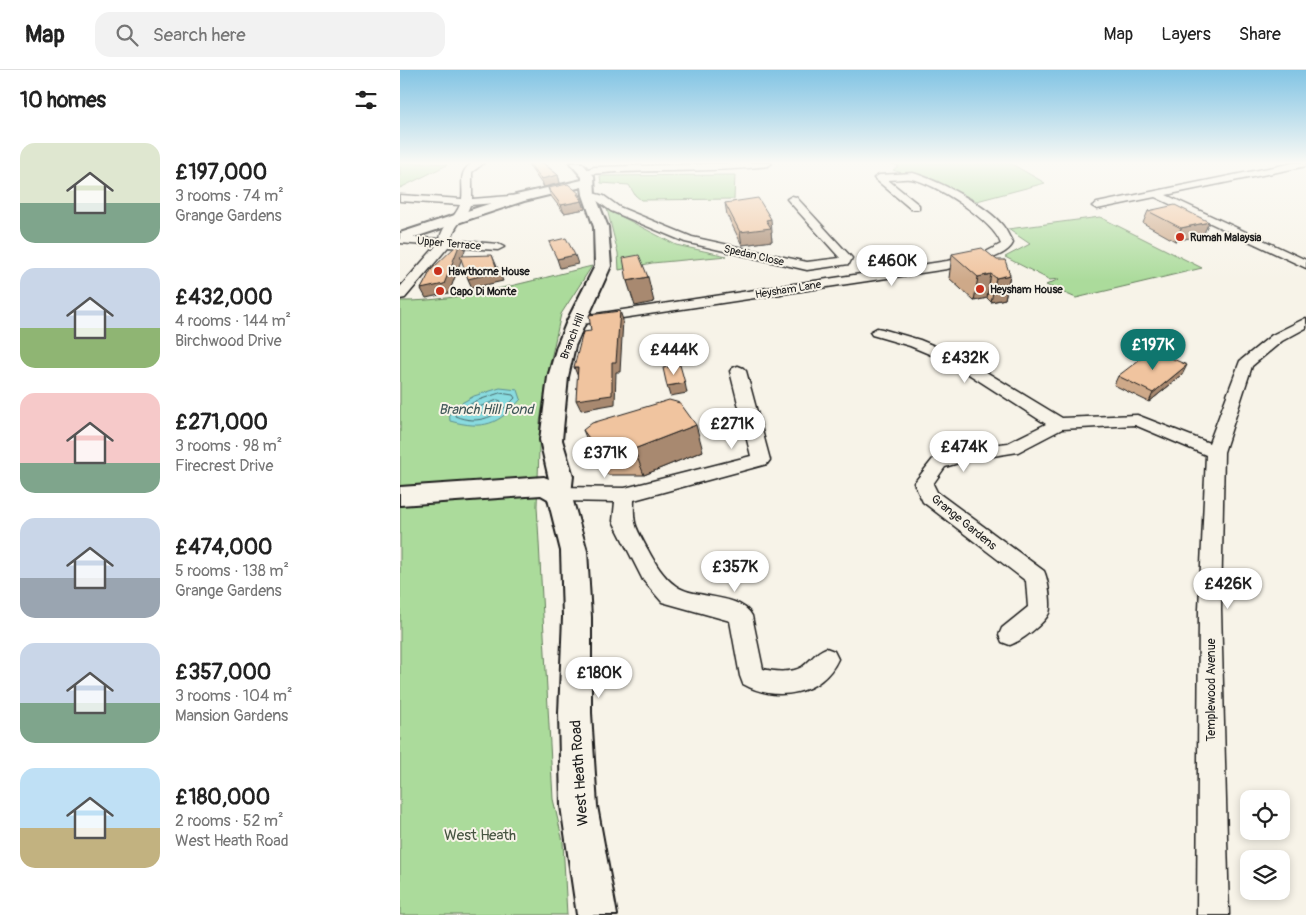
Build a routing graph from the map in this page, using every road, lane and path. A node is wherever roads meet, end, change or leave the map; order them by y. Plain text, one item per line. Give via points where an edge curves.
1 (466, 202) edge
2 (507, 202) edge
3 (593, 202) edge
4 (606, 202) edge
5 (794, 202) edge
6 (908, 202) edge
7 (965, 202) edge
8 (1115, 202) edge
9 (1175, 202) edge
10 (1097, 206) dead end
11 (914, 207) dead end
12 (459, 217) junction
13 (400, 239) edge
14 (445, 243) junction
15 (498, 247) dead end
16 (1306, 264) edge
17 (807, 266) junction
18 (794, 288) junction
19 (400, 295) edge
20 (576, 321) junction
21 (1306, 322) edge
22 (877, 332) dead end
23 (738, 371) dead end
24 (1059, 424) junction
25 (1215, 452) junction
26 (559, 494) junction
27 (625, 495) junction
28 (400, 496) edge
29 (1010, 635) dead end
30 (826, 660) dead end
31 (597, 915) edge
32 (1212, 915) edge

1 - 12 street
2 - 12 street
3 - 20 street, Branch Hill via 601,227 603,266
4 - 17 street, Spedan Close via 689,240
5 - 17 street, Spedan Close via 846,258 842,262
6 - 11 street, Heysham Lane
7 - 18 street, Heysham Lane via 998,227 1006,246 988,256 947,265
8 - 10 street
9 - 16 street
12 - 13 street
12 - 14 street via 449,226
13 - 14 street, Upper Terrace
14 - 15 street, Upper Terrace
14 - 19 street
17 - 18 street
18 - 20 street, Heysham Lane
20 - 26 street, Branch Hill via 558,377 551,440 561,476
21 - 25 street, Templewood Avenue via 1276,338 1245,364
22 - 24 street via 958,361
23 - 27 street via 761,460
24 - 25 street, Grange Gardens via 1137,420
24 - 29 street, Grange Gardens via 1012,448 966,454 939,463 923,483 930,497 947,512 1036,577 1039,611
25 - 32 street, Templewood Avenue via 1210,610
26 - 27 street
26 - 28 street via 544,486
26 - 31 street, West Heath Road via 574,551 579,806
27 - 30 street via 623,521 650,574 670,595 740,616 752,676 760,682 777,683 807,678

